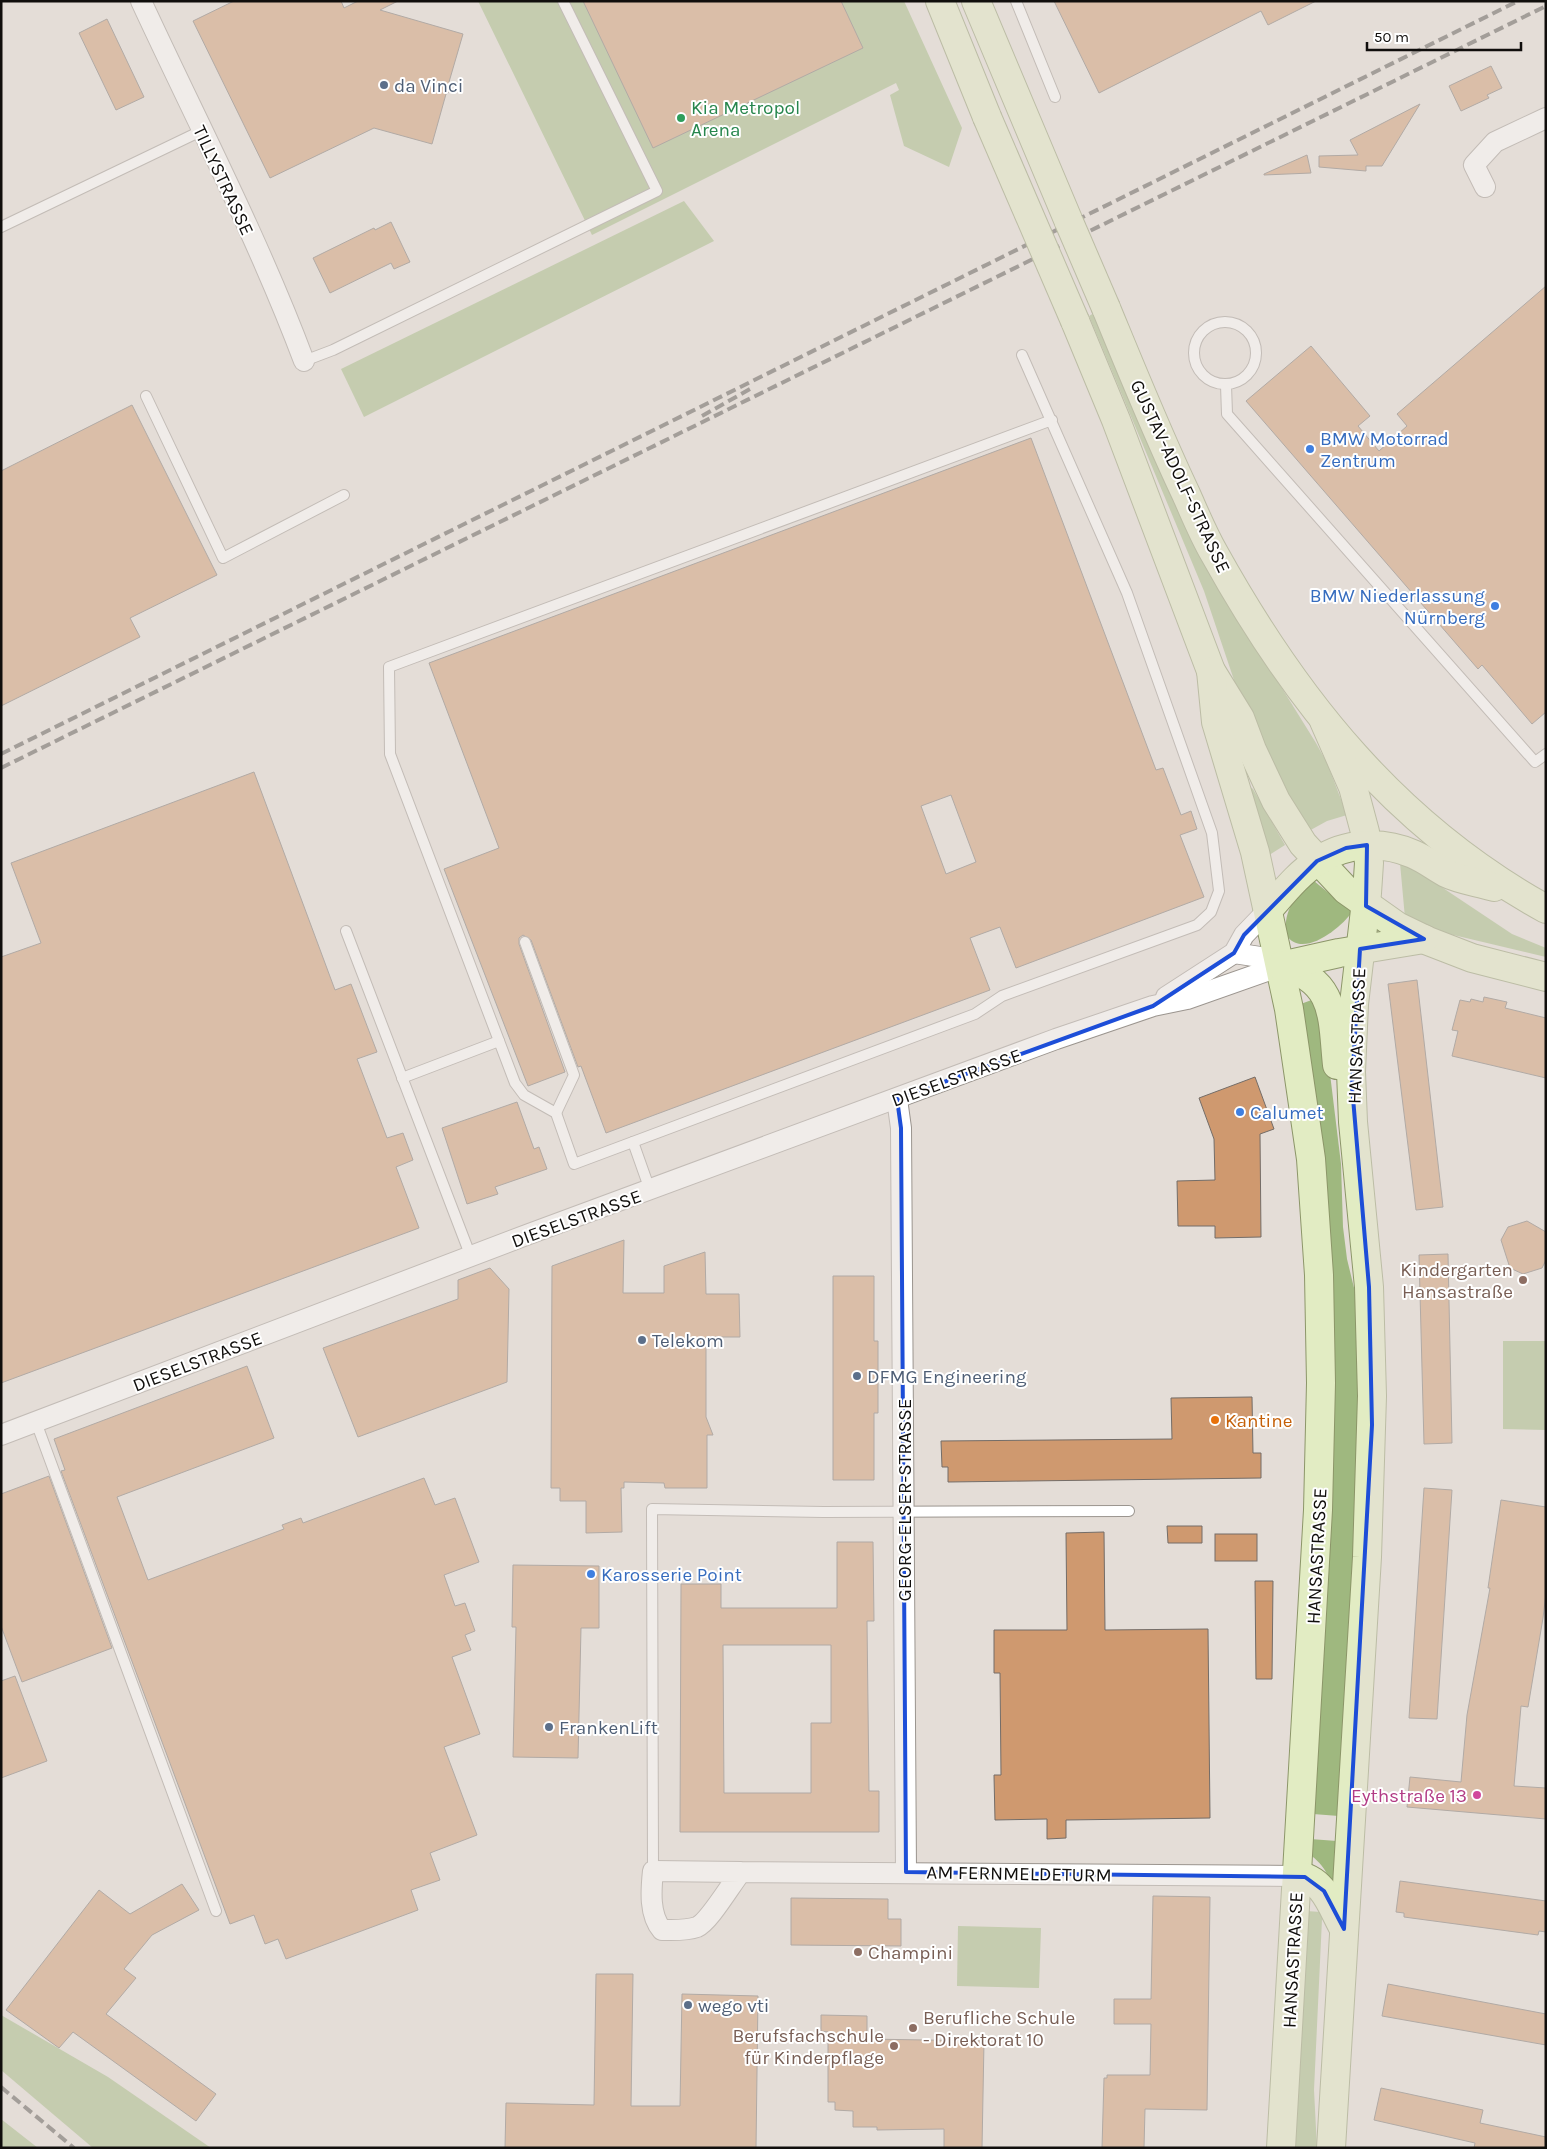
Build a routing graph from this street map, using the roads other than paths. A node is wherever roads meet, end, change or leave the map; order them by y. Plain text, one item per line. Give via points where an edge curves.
1 (141, 1) edge
2 (563, 1) edge
3 (940, 1) edge
4 (976, 1) edge
5 (1016, 1) edge
6 (1055, 97) dead end
7 (1546, 118) edge
8 (201, 131) junction
9 (1485, 187) dead end
10 (1, 227) edge
11 (1022, 355) dead end
12 (304, 361) joint
13 (1226, 385) junction
14 (146, 396) dead end
15 (1052, 420) junction
16 (344, 495) dead end
17 (1210, 671) junction
18 (1324, 721) junction
19 (1546, 754) edge
20 (1367, 845) junction
21 (1317, 861) junction
22 (1520, 894) junction
23 (1366, 906) junction
24 (1269, 909) junction
25 (1546, 909) edge
26 (346, 931) dead end
27 (1424, 939) junction
28 (525, 942) dead end
29 (1360, 949) junction
30 (1234, 954) junction
31 (1281, 966) junction
32 (1546, 978) edge
33 (1153, 1006) junction
34 (499, 1041) junction
35 (402, 1078) junction
36 (896, 1099) junction
37 (556, 1113) junction
38 (1353, 1122) junction
39 (633, 1142) junction
40 (650, 1190) junction
41 (471, 1257) junction
42 (36, 1422) junction
43 (1, 1435) edge
44 (1130, 1511) dead end
45 (904, 1512) junction
46 (653, 1871) junction
47 (741, 1872) junction
48 (906, 1872) junction
49 (1297, 1876) junction
50 (216, 1911) dead end
51 (1344, 1929) junction
52 (1281, 2148) edge
53 (1331, 2148) edge

1 - 8 street, TILLYSTRASSE
2 - 12 lane via 657,191
3 - 17 main road, GUSTAV-ADOLF-STRASSE, bridge via 1116,420
4 - 18 main road, GUSTAV-ADOLF-STRASSE, bridge via 1155,428 1213,552 1269,644
5 - 6 lane
7 - 9 street via 1495,142 1474,165
8 - 10 lane
8 - 12 street, TILLYSTRASSE
11 - 15 lane
13 - 13 lane via 1206,378 1199,371 1193,350 1202,331 1221,322 1242,326 1254,341 1257,351 1252,370 1241,380
13 - 19 lane via 1227,414 1535,762
14 - 16 lane via 223,558
15 - 34 lane via 389,666 390,754
15 - 39 lane via 1127,592 1212,833 1219,891 1210,912 1197,925 1002,996 975,1014
17 - 21 main road, GUSTAV-ADOLF-STRASSE via 1240,718 1276,801
17 - 24 main road, GUSTAV-ADOLF-STRASSE via 1216,722
18 - 20 main road, HANSASTRASSE via 1353,787
18 - 22 main road, GUSTAV-ADOLF-STRASSE via 1403,807 1466,858
20 - 21 main road, GUSTAV-ADOLF-STRASSE via 1346,848
20 - 22 main road, GUSTAV-ADOLF-STRASSE via 1392,847 1448,874
20 - 23 main road, HANSASTRASSE
21 - 23 main road, GUSTAV-ADOLF-STRASSE
21 - 24 main road, GUSTAV-ADOLF-STRASSE
22 - 25 main road, GUSTAV-ADOLF-STRASSE
23 - 27 main road, GUSTAV-ADOLF-STRASSE
23 - 29 main road, HANSASTRASSE
24 - 30 street, DIESELSTRASSE via 1244,935
24 - 31 main road, HANSASTRASSE
26 - 35 lane
27 - 29 main road, HANSASTRASSE via 1396,946
27 - 32 main road, GUSTAV-ADOLF-STRASSE via 1481,960
28 - 37 lane via 574,1075
29 - 31 main road, HANSASTRASSE
29 - 38 main road, HANSASTRASSE via 1352,1032
30 - 31 street via 1260,957
30 - 33 street, DIESELSTRASSE
31 - 33 street, DIESELSTRASSE via 1187,999
31 - 38 main road, HANSASTRASSE via 1307,974 1315,980 1326,998 1334,1032 1337,1069
31 - 49 main road, HANSASTRASSE via 1300,1071 1311,1159 1321,1325 1318,1519
33 - 36 street, DIESELSTRASSE
34 - 35 lane
34 - 37 lane via 515,1083 524,1095
35 - 41 lane
36 - 40 street, DIESELSTRASSE
36 - 45 street, GEORG-ELSER-STRASSE via 901,1128
37 - 39 lane via 574,1164
38 - 51 main road, HANSASTRASSE via 1369,1287 1372,1425
39 - 40 lane
40 - 41 street, DIESELSTRASSE
41 - 42 street, DIESELSTRASSE
42 - 43 street, DIESELSTRASSE
42 - 50 lane
44 - 45 lane
45 - 46 lane via 652,1508
45 - 48 street, GEORG-ELSER-STRASSE
46 - 47 street, AM FERNMELDETURM
46 - 47 street via 655,1922 662,1930 699,1926
47 - 48 street, AM FERNMELDETURM
48 - 49 street, AM FERNMELDETURM
49 - 51 main road via 1317,1882
49 - 52 main road, HANSASTRASSE
51 - 53 main road, HANSASTRASSE

